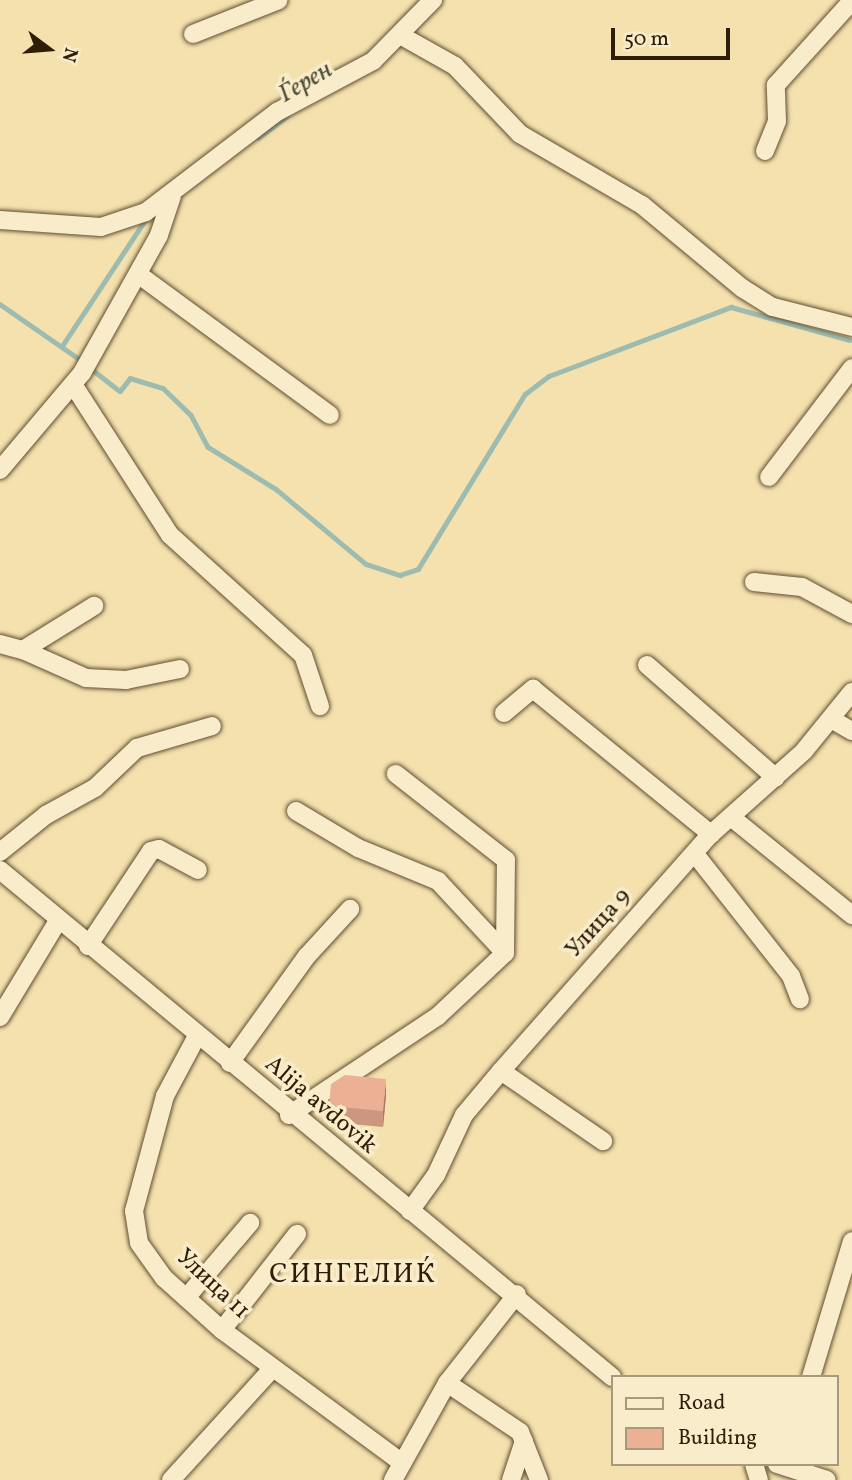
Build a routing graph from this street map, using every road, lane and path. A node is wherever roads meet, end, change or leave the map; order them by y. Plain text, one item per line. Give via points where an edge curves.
1 (279, 0) edge
2 (433, 0) edge
3 (852, 1) edge
4 (193, 34) dead end
5 (400, 35) junction
6 (765, 151) dead end
7 (172, 196) junction
8 (0, 220) edge
9 (138, 274) junction
10 (852, 327) edge
11 (852, 368) edge
12 (78, 379) junction
13 (330, 415) dead end
14 (0, 470) edge
15 (769, 477) dead end
16 (754, 582) dead end
17 (94, 606) dead end
18 (852, 614) edge
19 (0, 644) edge
20 (23, 650) junction
21 (647, 665) dead end
22 (180, 668) dead end
23 (852, 692) edge
24 (320, 706) dead end
25 (504, 713) dead end
26 (831, 719) junction
27 (212, 726) dead end
28 (852, 731) edge
29 (396, 774) dead end
30 (776, 778) junction
31 (296, 811) dead end
32 (731, 817) junction
33 (711, 834) junction
34 (0, 852) edge
35 (695, 854) junction
36 (0, 870) edge
37 (198, 870) dead end
38 (350, 909) dead end
39 (852, 915) edge
40 (58, 920) junction
41 (88, 946) junction
42 (505, 954) junction
43 (800, 999) dead end
44 (0, 1017) edge
45 (197, 1036) junction
46 (230, 1063) junction
47 (501, 1071) junction
48 (289, 1115) junction
49 (603, 1141) dead end
50 (410, 1211) junction
51 (250, 1223) dead end
52 (297, 1234) dead end
53 (852, 1241) edge
54 (517, 1294) junction
55 (186, 1298) junction
56 (222, 1330) junction
57 (271, 1370) junction
58 (610, 1375) edge
59 (812, 1375) edge
60 (447, 1383) junction
61 (524, 1441) junction
62 (401, 1462) junction
63 (786, 1466) edge
64 (171, 1480) edge
65 (393, 1480) edge
66 (511, 1480) edge
67 (539, 1480) edge
68 (827, 1480) edge

1 - 4 street
2 - 5 street
3 - 6 street via 776,85 777,121
5 - 7 street via 373,61 277,112
5 - 10 street via 455,66 520,134 642,205 742,288 773,307
7 - 8 street via 101,227
7 - 9 street
9 - 12 street
9 - 13 street
11 - 15 street
12 - 14 street
12 - 24 street via 170,535 303,655
16 - 18 street via 802,587
17 - 20 street
19 - 20 street
20 - 22 street via 86,678 126,680
21 - 30 street
23 - 26 street, Улица 9
25 - 33 street via 533,688
26 - 28 street
26 - 30 street, Улица 9
27 - 34 street via 137,748 96,788 47,815
29 - 42 street via 506,860
30 - 32 street, Улица 9
31 - 42 street via 358,848 438,881
32 - 33 street, Улица 9
32 - 39 street
33 - 35 street, Улица 9
35 - 43 street via 792,976
35 - 47 street, Улица 9
36 - 40 street, Alija avdovik
37 - 41 street via 159,849 150,851
38 - 46 street
40 - 41 street, Alija avdovik
40 - 44 street
41 - 45 street, Alija avdovik
42 - 48 street via 438,1016
45 - 46 street, Alija avdovik
45 - 55 street, Улица 11 via 165,1096 134,1211 139,1243
46 - 48 street, Alija avdovik
47 - 49 street
47 - 50 street, Улица 9 via 464,1115 436,1175
48 - 50 street, Alija avdovik
50 - 54 street, Alija avdovik
51 - 55 street
52 - 56 street
53 - 59 street
54 - 58 street, Alija avdovik
54 - 60 street
55 - 56 street, Улица 11
56 - 57 street, Улица 11
57 - 62 street, Улица 11
57 - 64 street
60 - 61 street
60 - 62 street
61 - 66 street
61 - 67 street
62 - 65 street
63 - 68 street

